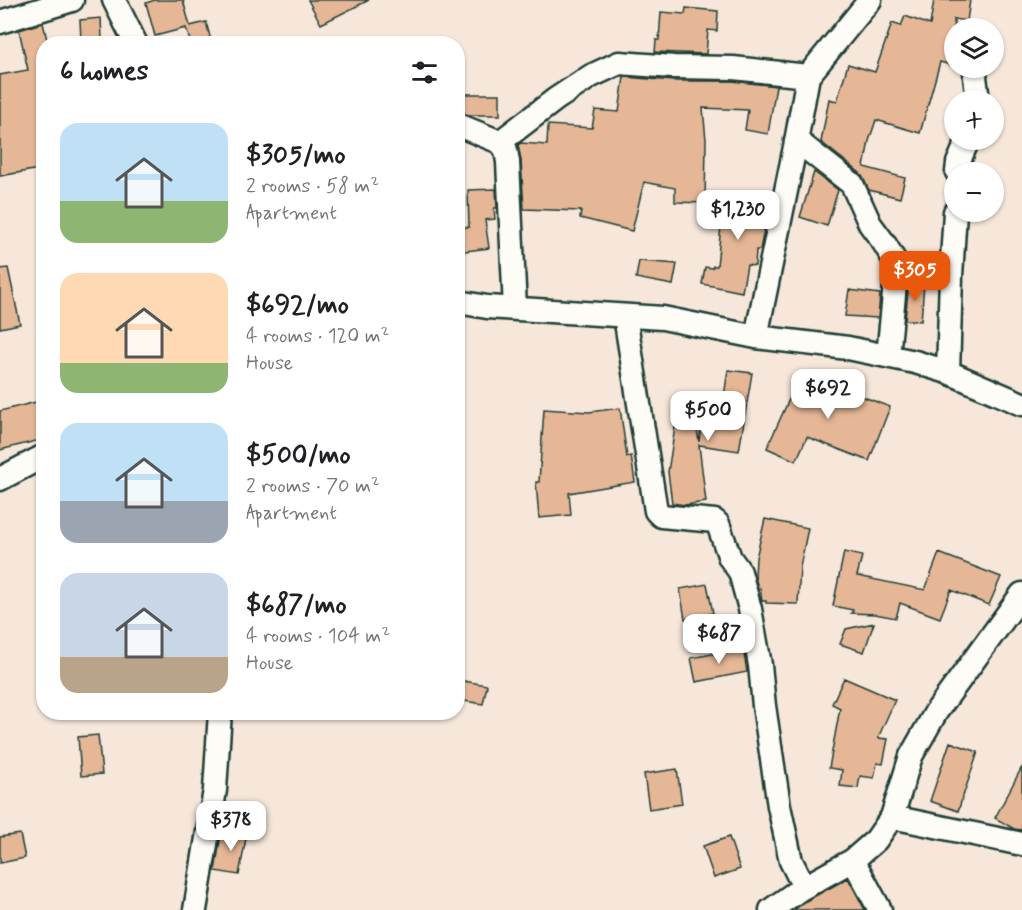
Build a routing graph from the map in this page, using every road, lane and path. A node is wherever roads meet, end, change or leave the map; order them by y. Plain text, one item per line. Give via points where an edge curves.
1 (72, 0) edge
2 (114, 0) edge
3 (870, 0) edge
4 (0, 22) edge
5 (132, 36) edge
6 (808, 76) junction
7 (465, 128) edge
8 (796, 140) junction
9 (500, 142) junction
10 (954, 222) edge
11 (465, 303) edge
12 (515, 309) junction
13 (625, 316) junction
14 (756, 337) junction
15 (888, 356) junction
16 (948, 372) junction
17 (1022, 404) edge
18 (36, 460) edge
19 (0, 478) edge
20 (1022, 594) edge
21 (220, 720) edge
22 (892, 817) junction
23 (1022, 844) edge
24 (853, 861) junction
25 (804, 887) junction
26 (195, 910) edge
27 (771, 910) edge
28 (880, 910) edge

1 - 4 street
2 - 5 street
3 - 6 street
6 - 8 street
6 - 9 street via 619,63 556,99
7 - 9 street
8 - 14 street
8 - 15 street via 852,184 870,224 895,263
9 - 12 street via 508,162
10 - 16 street
11 - 12 street
12 - 13 street
13 - 14 street via 673,320
13 - 25 street via 656,511 661,516 715,521 740,572 758,654 779,806 791,861
14 - 15 street
15 - 16 street
16 - 17 street
18 - 19 street
20 - 22 street via 936,712 911,756
21 - 26 street via 216,790
22 - 23 street
22 - 24 street via 876,840
24 - 25 street
24 - 28 street
25 - 27 street

